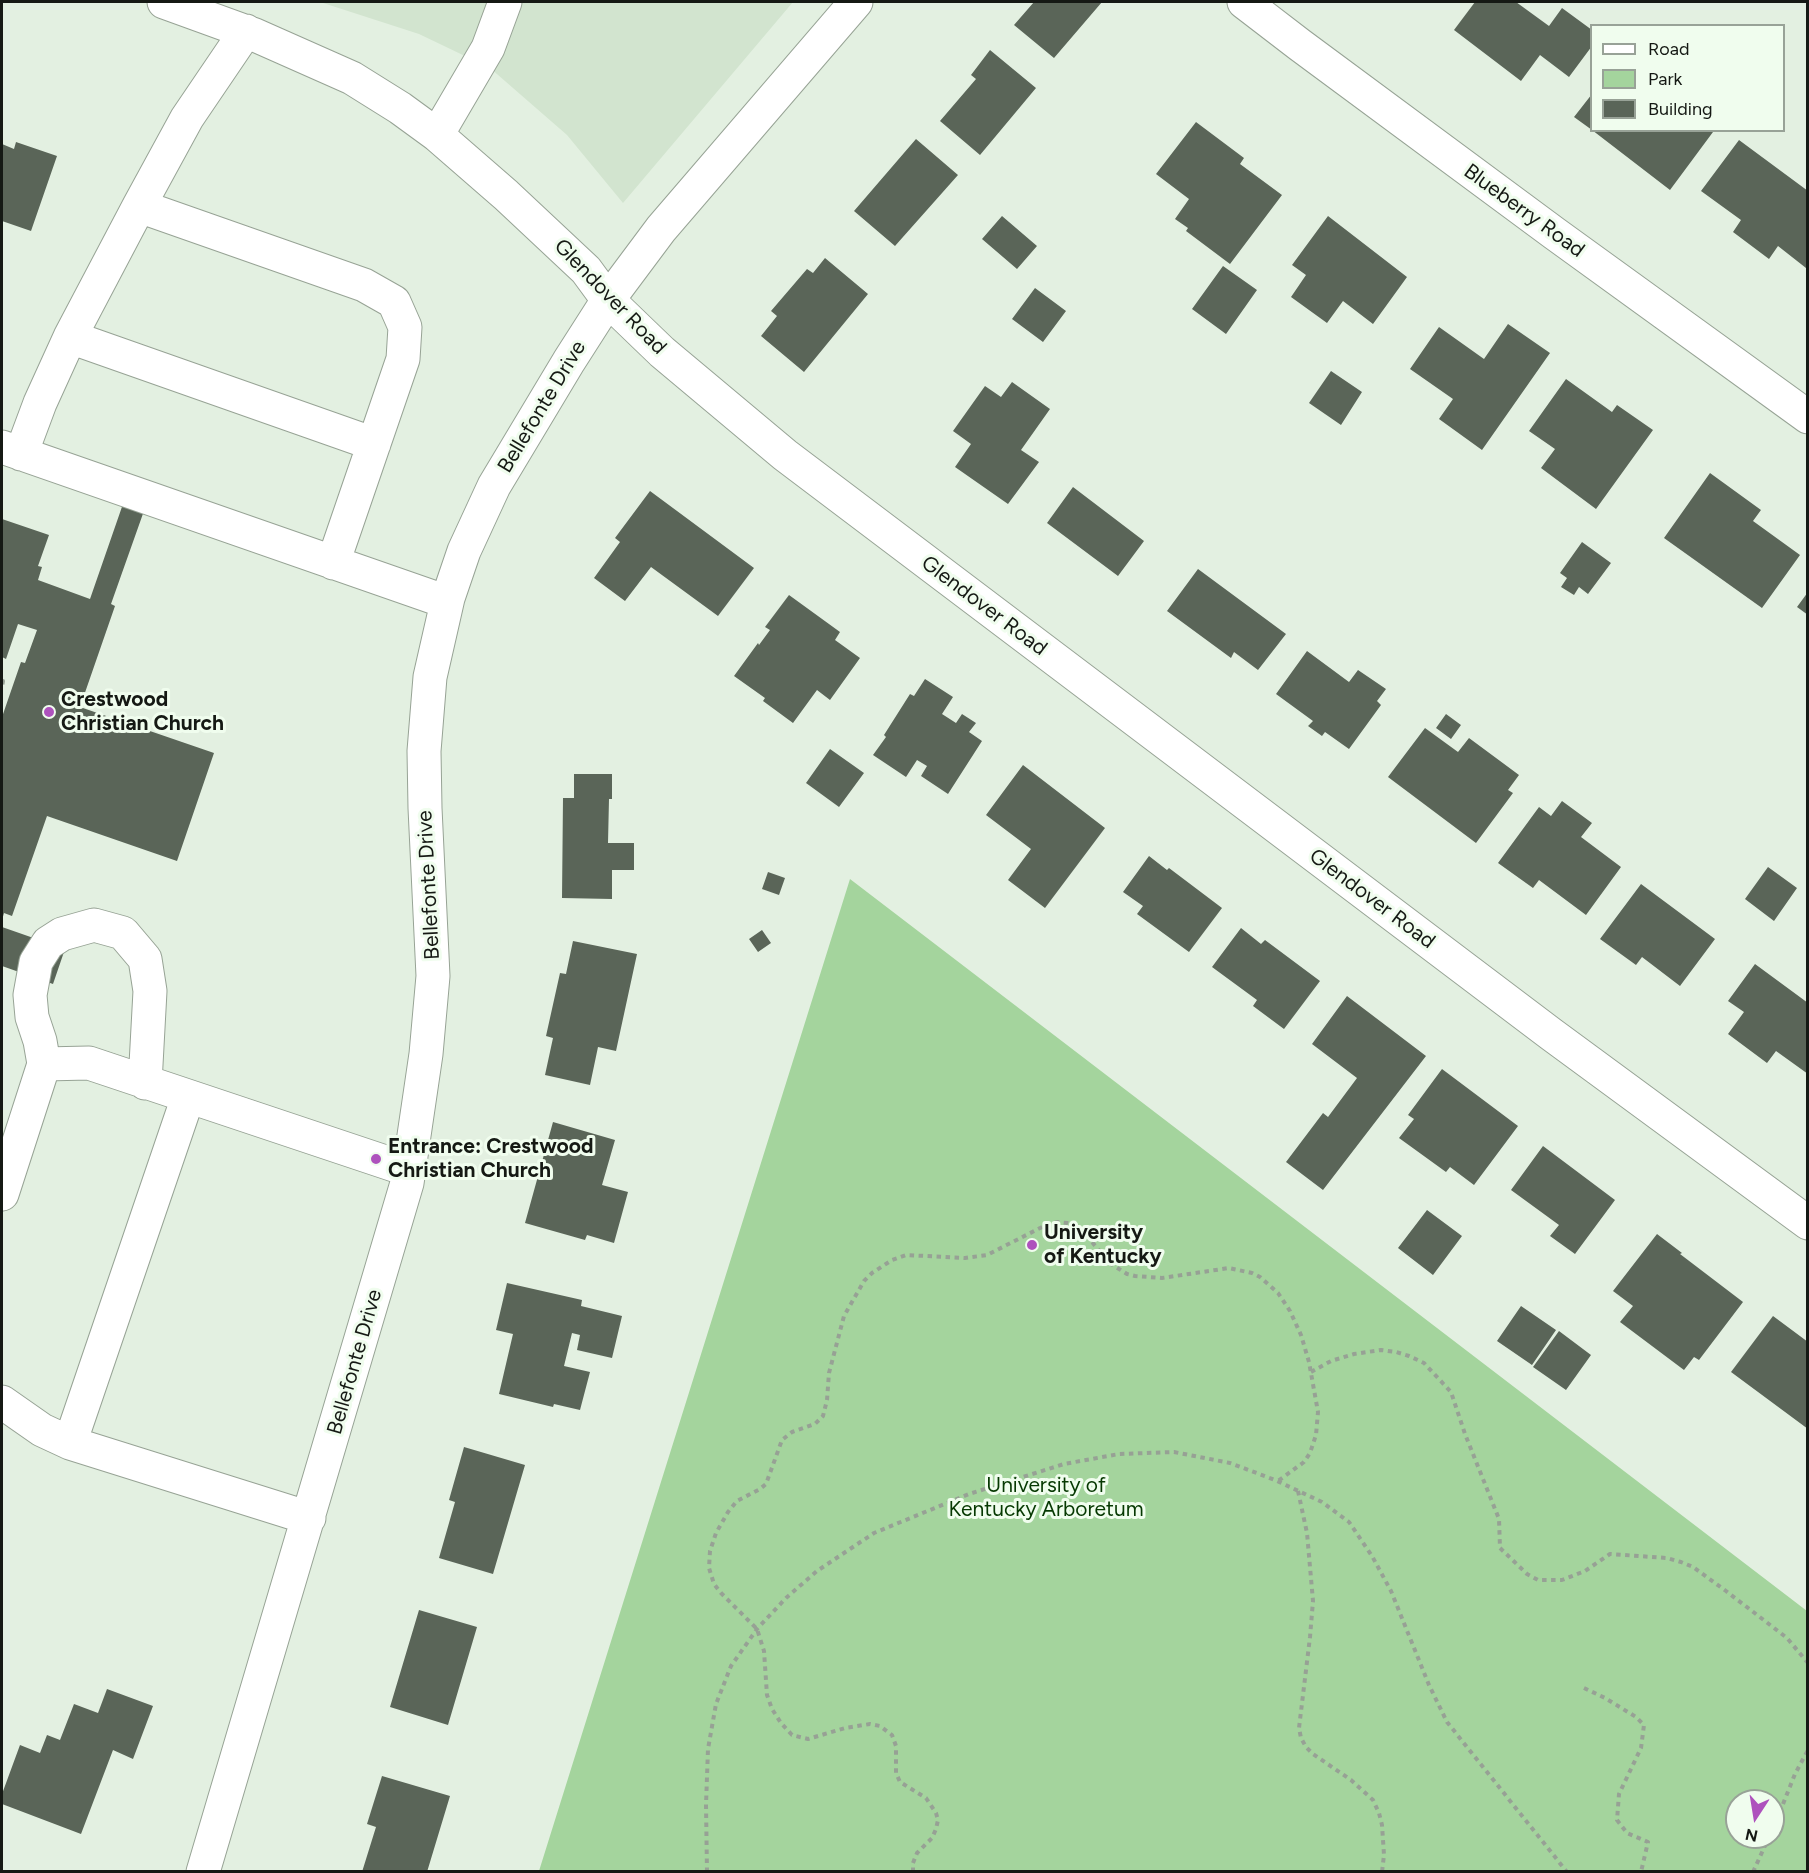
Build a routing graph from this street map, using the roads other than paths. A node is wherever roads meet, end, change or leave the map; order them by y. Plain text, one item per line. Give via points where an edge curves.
1 (164, 2) edge
2 (505, 2) edge
3 (856, 2) edge
4 (1244, 2) edge
5 (246, 32) junction
6 (437, 135) junction
7 (139, 206) junction
8 (608, 300) junction
9 (70, 338) junction
10 (1808, 417) edge
11 (374, 444) junction
12 (11, 450) edge
13 (333, 562) junction
14 (447, 602) junction
15 (44, 1064) junction
16 (145, 1083) junction
17 (188, 1097) junction
18 (409, 1170) junction
19 (2, 1194) edge
20 (1808, 1223) edge
21 (2, 1402) edge
22 (70, 1443) junction
23 (309, 1518) junction
24 (203, 1872) edge

1 - 5 street, Glendover Road
2 - 6 street via 488,48
3 - 8 street, Bellefonte Drive via 661,229
4 - 10 street, Blueberry Road
5 - 6 street, Glendover Road via 352,78
5 - 7 street via 187,118
6 - 8 street, Glendover Road via 586,270
7 - 9 street
7 - 11 street via 364,285 394,302 405,327 403,359
8 - 14 street, Bellefonte Drive via 494,486 464,551
8 - 20 street, Glendover Road via 662,352 785,455 1551,1034
9 - 11 street
9 - 12 street via 40,403
11 - 13 street
12 - 13 street
13 - 14 street
14 - 18 street, Bellefonte Drive via 430,677 424,751 433,976
15 - 16 street via 88,1063
15 - 16 street via 30,995 36,962 48,943 62,934 94,925 123,933 144,959 150,991
15 - 19 street
16 - 17 street
17 - 18 street
17 - 22 street
18 - 23 street, Bellefonte Drive
21 - 22 street via 42,1430
22 - 23 street
23 - 24 street, Bellefonte Drive

